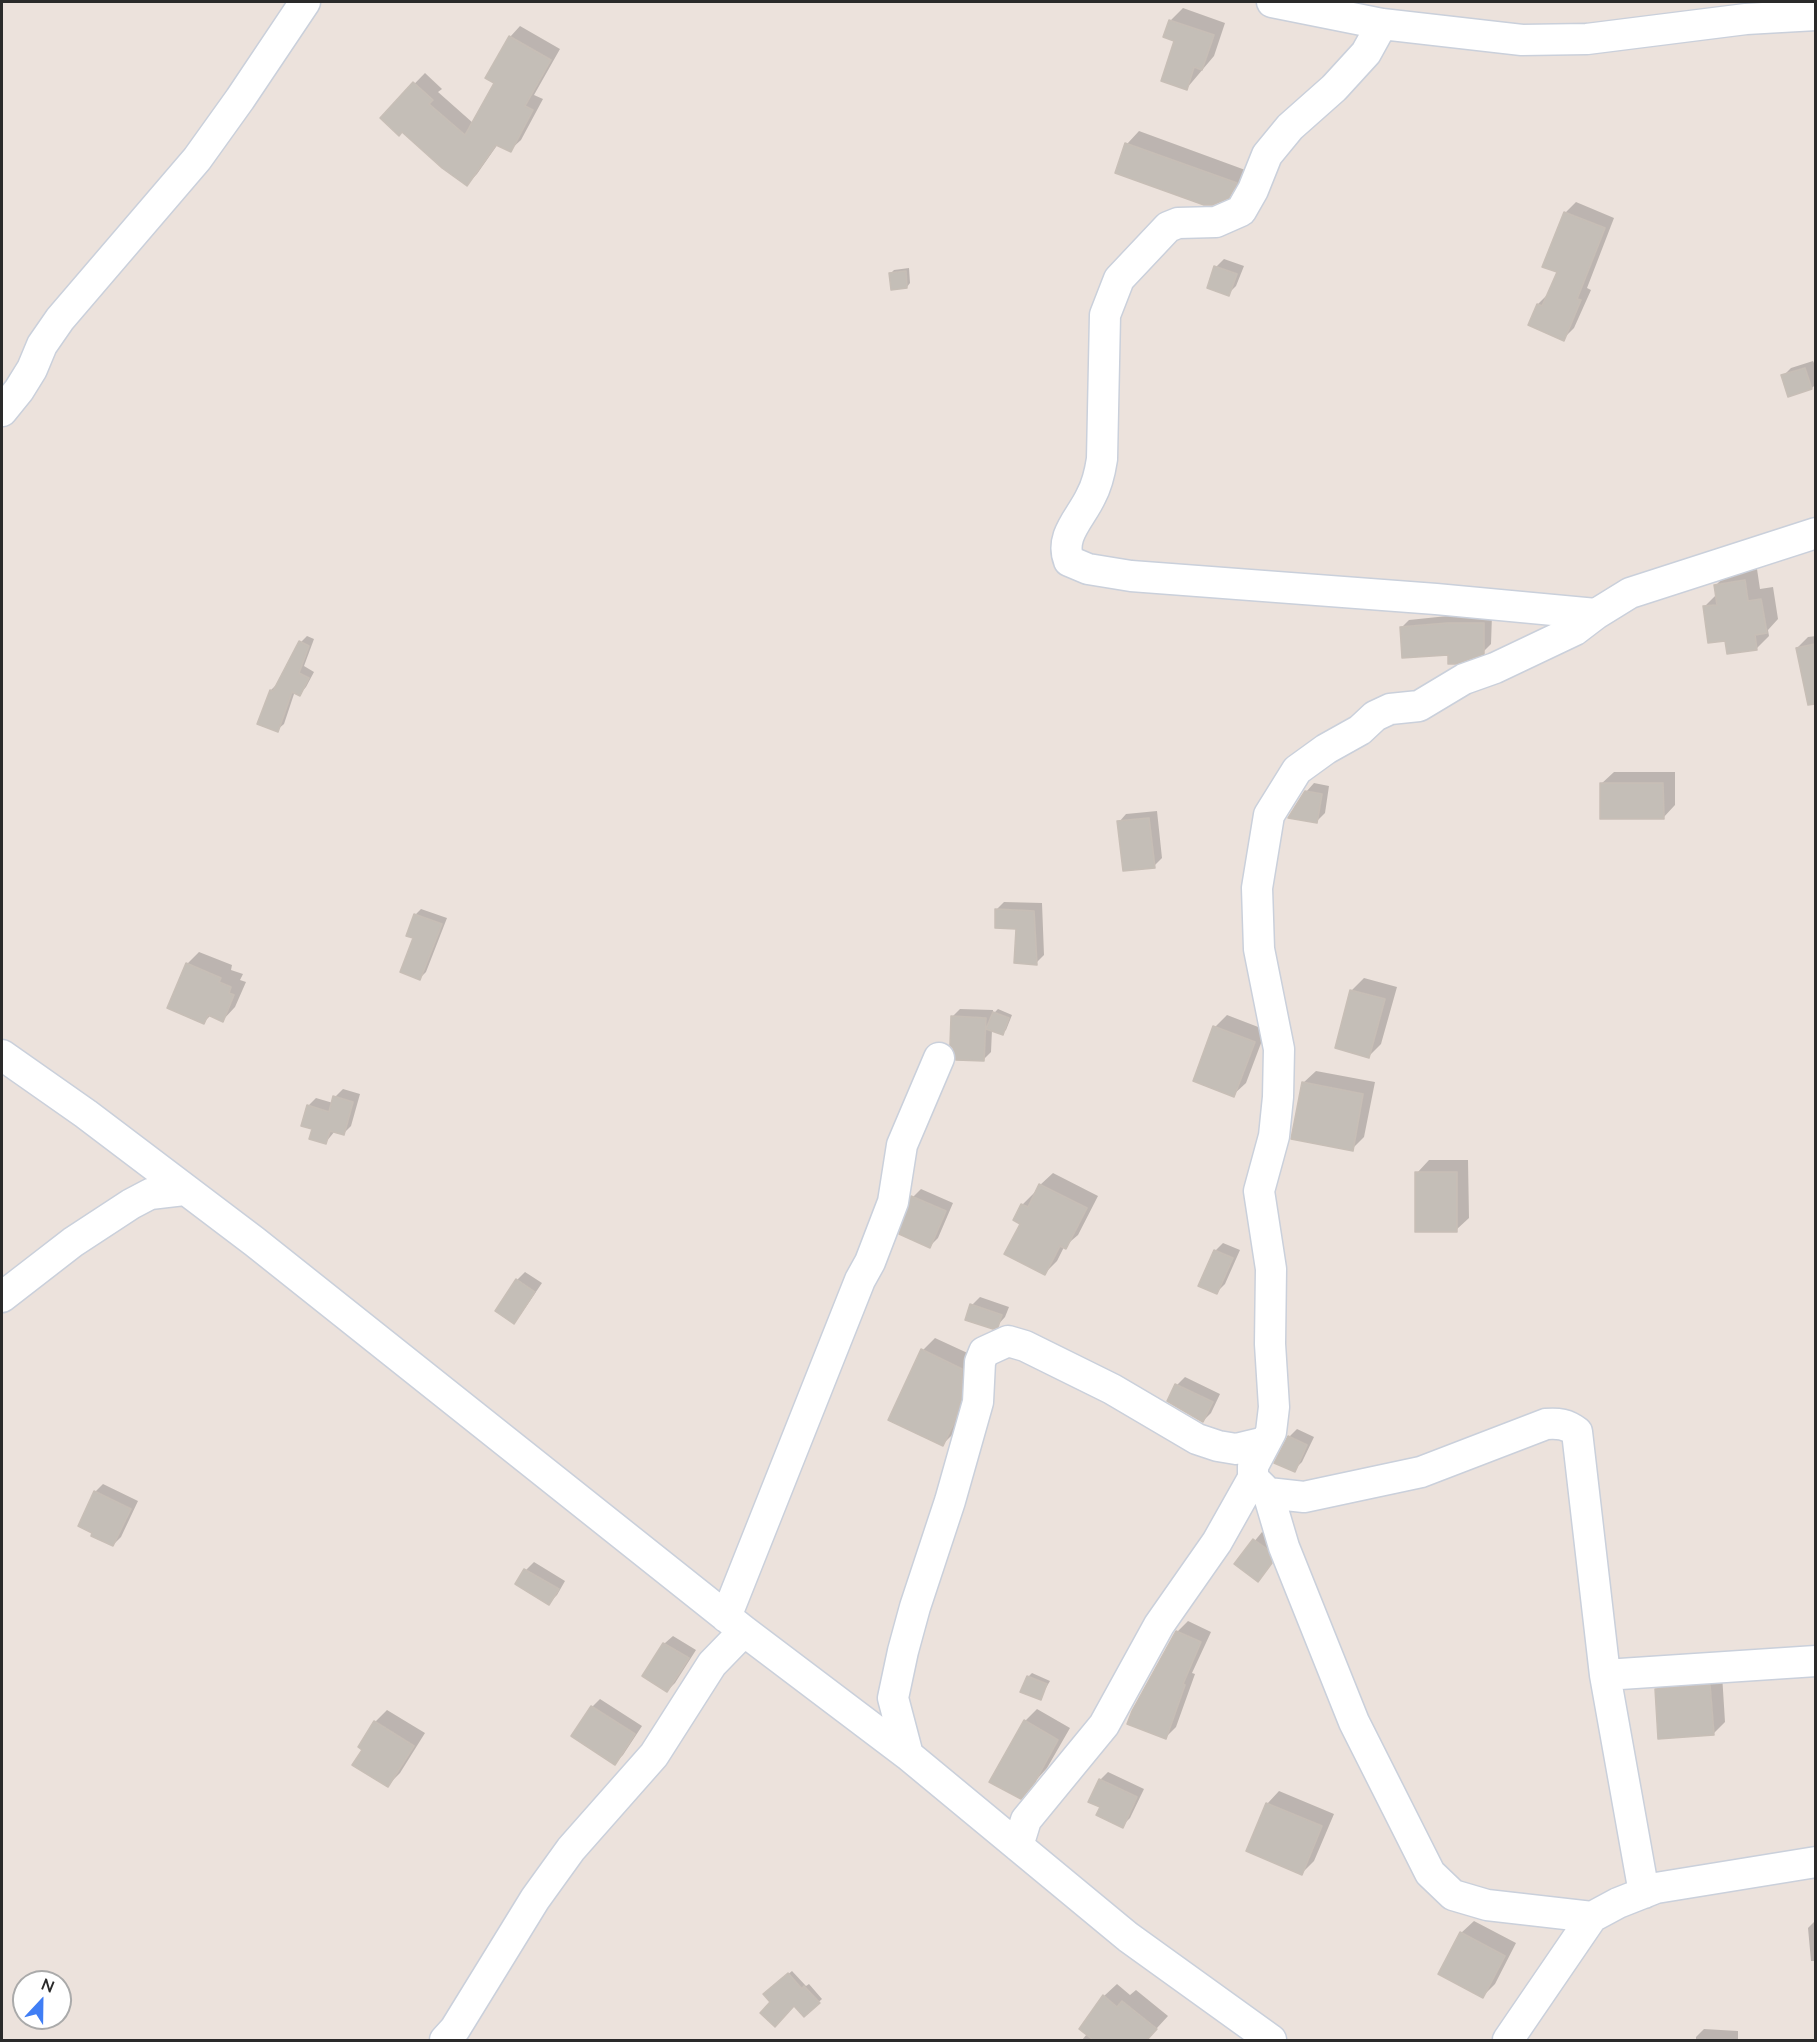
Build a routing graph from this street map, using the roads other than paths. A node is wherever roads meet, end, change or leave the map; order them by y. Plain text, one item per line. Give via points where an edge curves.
1 (305, 2) edge
2 (1272, 2) edge
3 (1745, 10) edge
4 (1815, 15) edge
5 (1382, 24) junction
6 (2, 411) edge
7 (1815, 533) edge
8 (1596, 614) junction
9 (2, 1055) edge
10 (939, 1058) dead end
11 (184, 1190) junction
12 (2, 1297) edge
13 (1265, 1442) junction
14 (1260, 1486) junction
15 (735, 1624) junction
16 (1815, 1661) edge
17 (1605, 1675) junction
18 (908, 1755) junction
19 (1018, 1846) junction
20 (1815, 1862) edge
21 (1644, 1893) junction
22 (1592, 1917) junction
23 (444, 2040) edge
24 (1271, 2040) edge
25 (1508, 2040) edge

1 - 6 street via 197,159 60,319 20,390
2 - 5 street
3 - 4 street
3 - 5 street via 1677,29 1555,41
5 - 8 street via 1366,53 1290,127 1268,155 1241,211 1216,222 1168,227 1119,279 1105,315 1100,472 1092,495 1066,539 1065,551 1069,561 1088,569 1131,576
7 - 8 street via 1630,593
8 - 13 street via 1575,630 1464,679 1419,706 1390,709 1375,716 1297,770 1269,815 1257,888 1259,939 1279,1049 1274,1136 1259,1191 1271,1269 1270,1344 1275,1407 1271,1432
9 - 11 street
10 - 15 street via 903,1145 893,1202 860,1280
11 - 12 street via 150,1194 130,1204
11 - 15 street via 255,1242
13 - 14 street via 1253,1466
13 - 18 street via 1236,1449 1197,1439 1112,1389 1025,1346 1008,1341 984,1352 978,1402 912,1618 893,1698
14 - 17 street via 1304,1497 1420,1472 1546,1425 1567,1425 1577,1432 1579,1441
14 - 19 street via 1159,1625 1104,1725 1026,1820
14 - 22 street via 1354,1722 1430,1873 1453,1895 1487,1905
15 - 18 street
15 - 23 street via 654,1755 571,1849 535,1899 455,2029
16 - 17 street
17 - 21 street
18 - 19 street
19 - 24 street via 1128,1936
20 - 21 street
21 - 22 street
22 - 25 street

